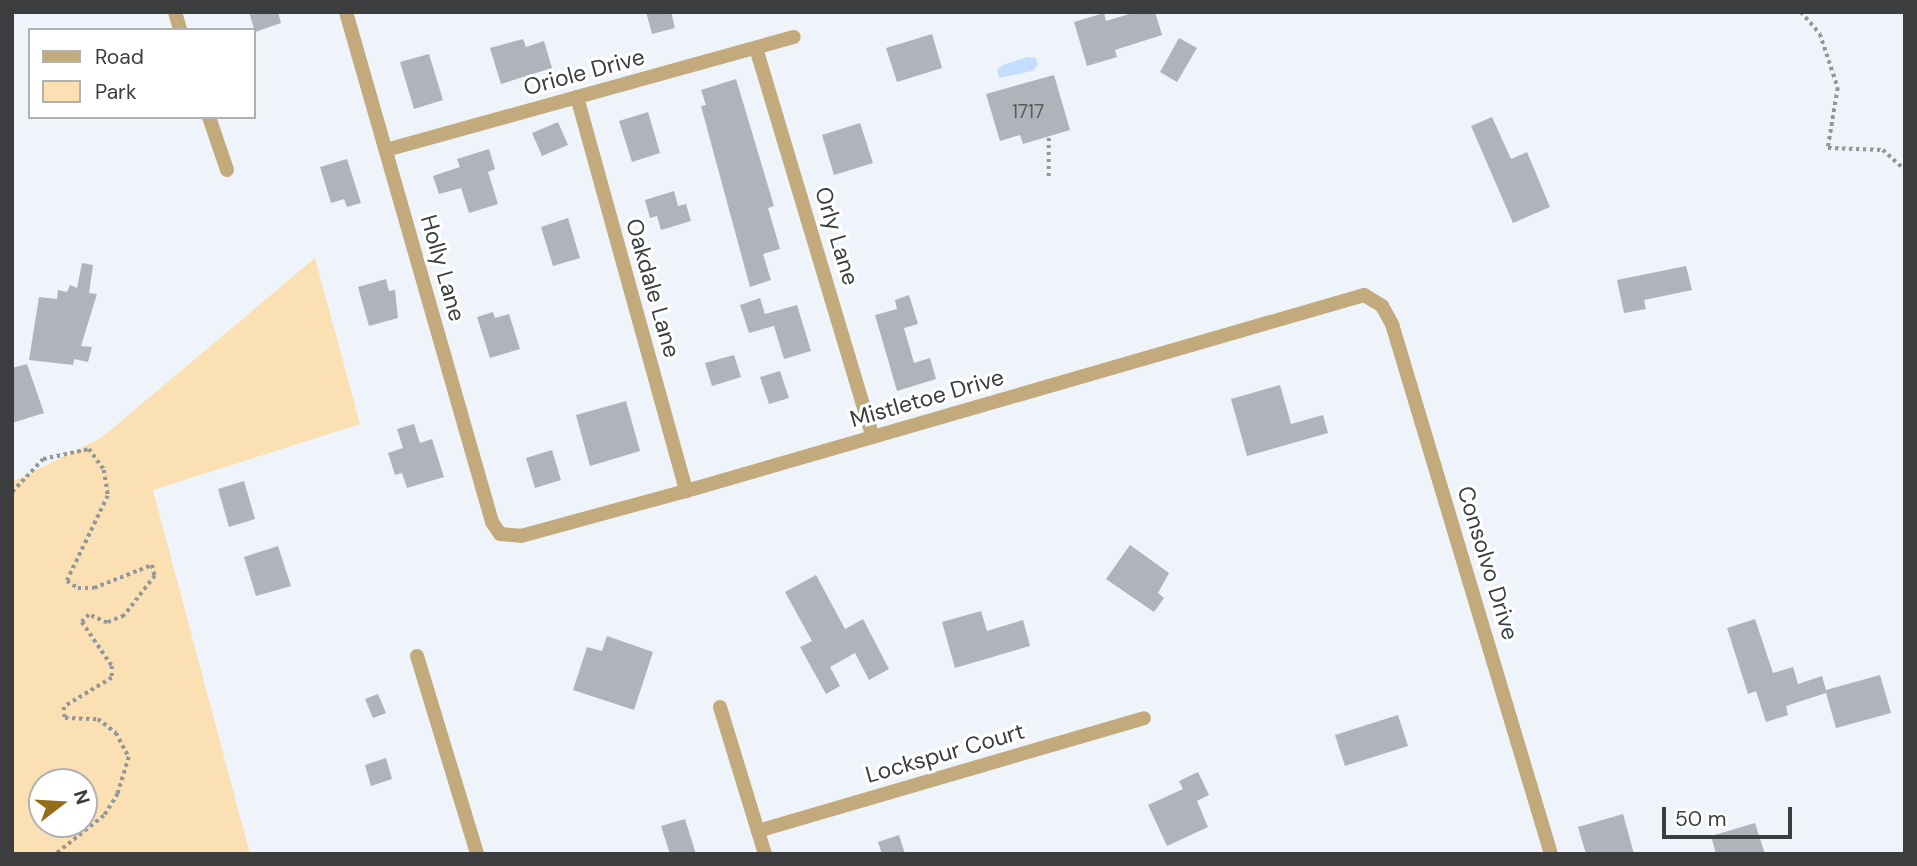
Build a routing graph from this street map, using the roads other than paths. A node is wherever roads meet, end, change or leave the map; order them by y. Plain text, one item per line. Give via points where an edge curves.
1 (346, 12) edge
2 (794, 37) dead end
3 (757, 48) junction
4 (577, 97) junction
5 (210, 119) edge
6 (386, 150) junction
7 (227, 170) dead end
8 (1364, 295) joint
9 (873, 438) junction
10 (686, 491) junction
11 (500, 534) joint
12 (417, 656) dead end
13 (720, 706) dead end
14 (1144, 718) dead end
15 (758, 831) junction
16 (477, 854) edge
17 (765, 854) edge
18 (1551, 854) edge

1 - 6 street, Holly Lane
2 - 3 street, Oriole Drive
3 - 4 street, Oriole Drive
3 - 9 street, Orly Lane
4 - 6 street, Oriole Drive
4 - 10 street, Oakdale Lane
5 - 7 street
6 - 11 street, Holly Lane via 492,522
8 - 9 street, Mistletoe Drive
8 - 18 street, Consolvo Drive via 1382,306 1392,324
9 - 10 street, Mistletoe Drive
10 - 11 street, Mistletoe Drive via 521,536
12 - 16 street
13 - 15 street
14 - 15 street, Lockspur Court
15 - 17 street

